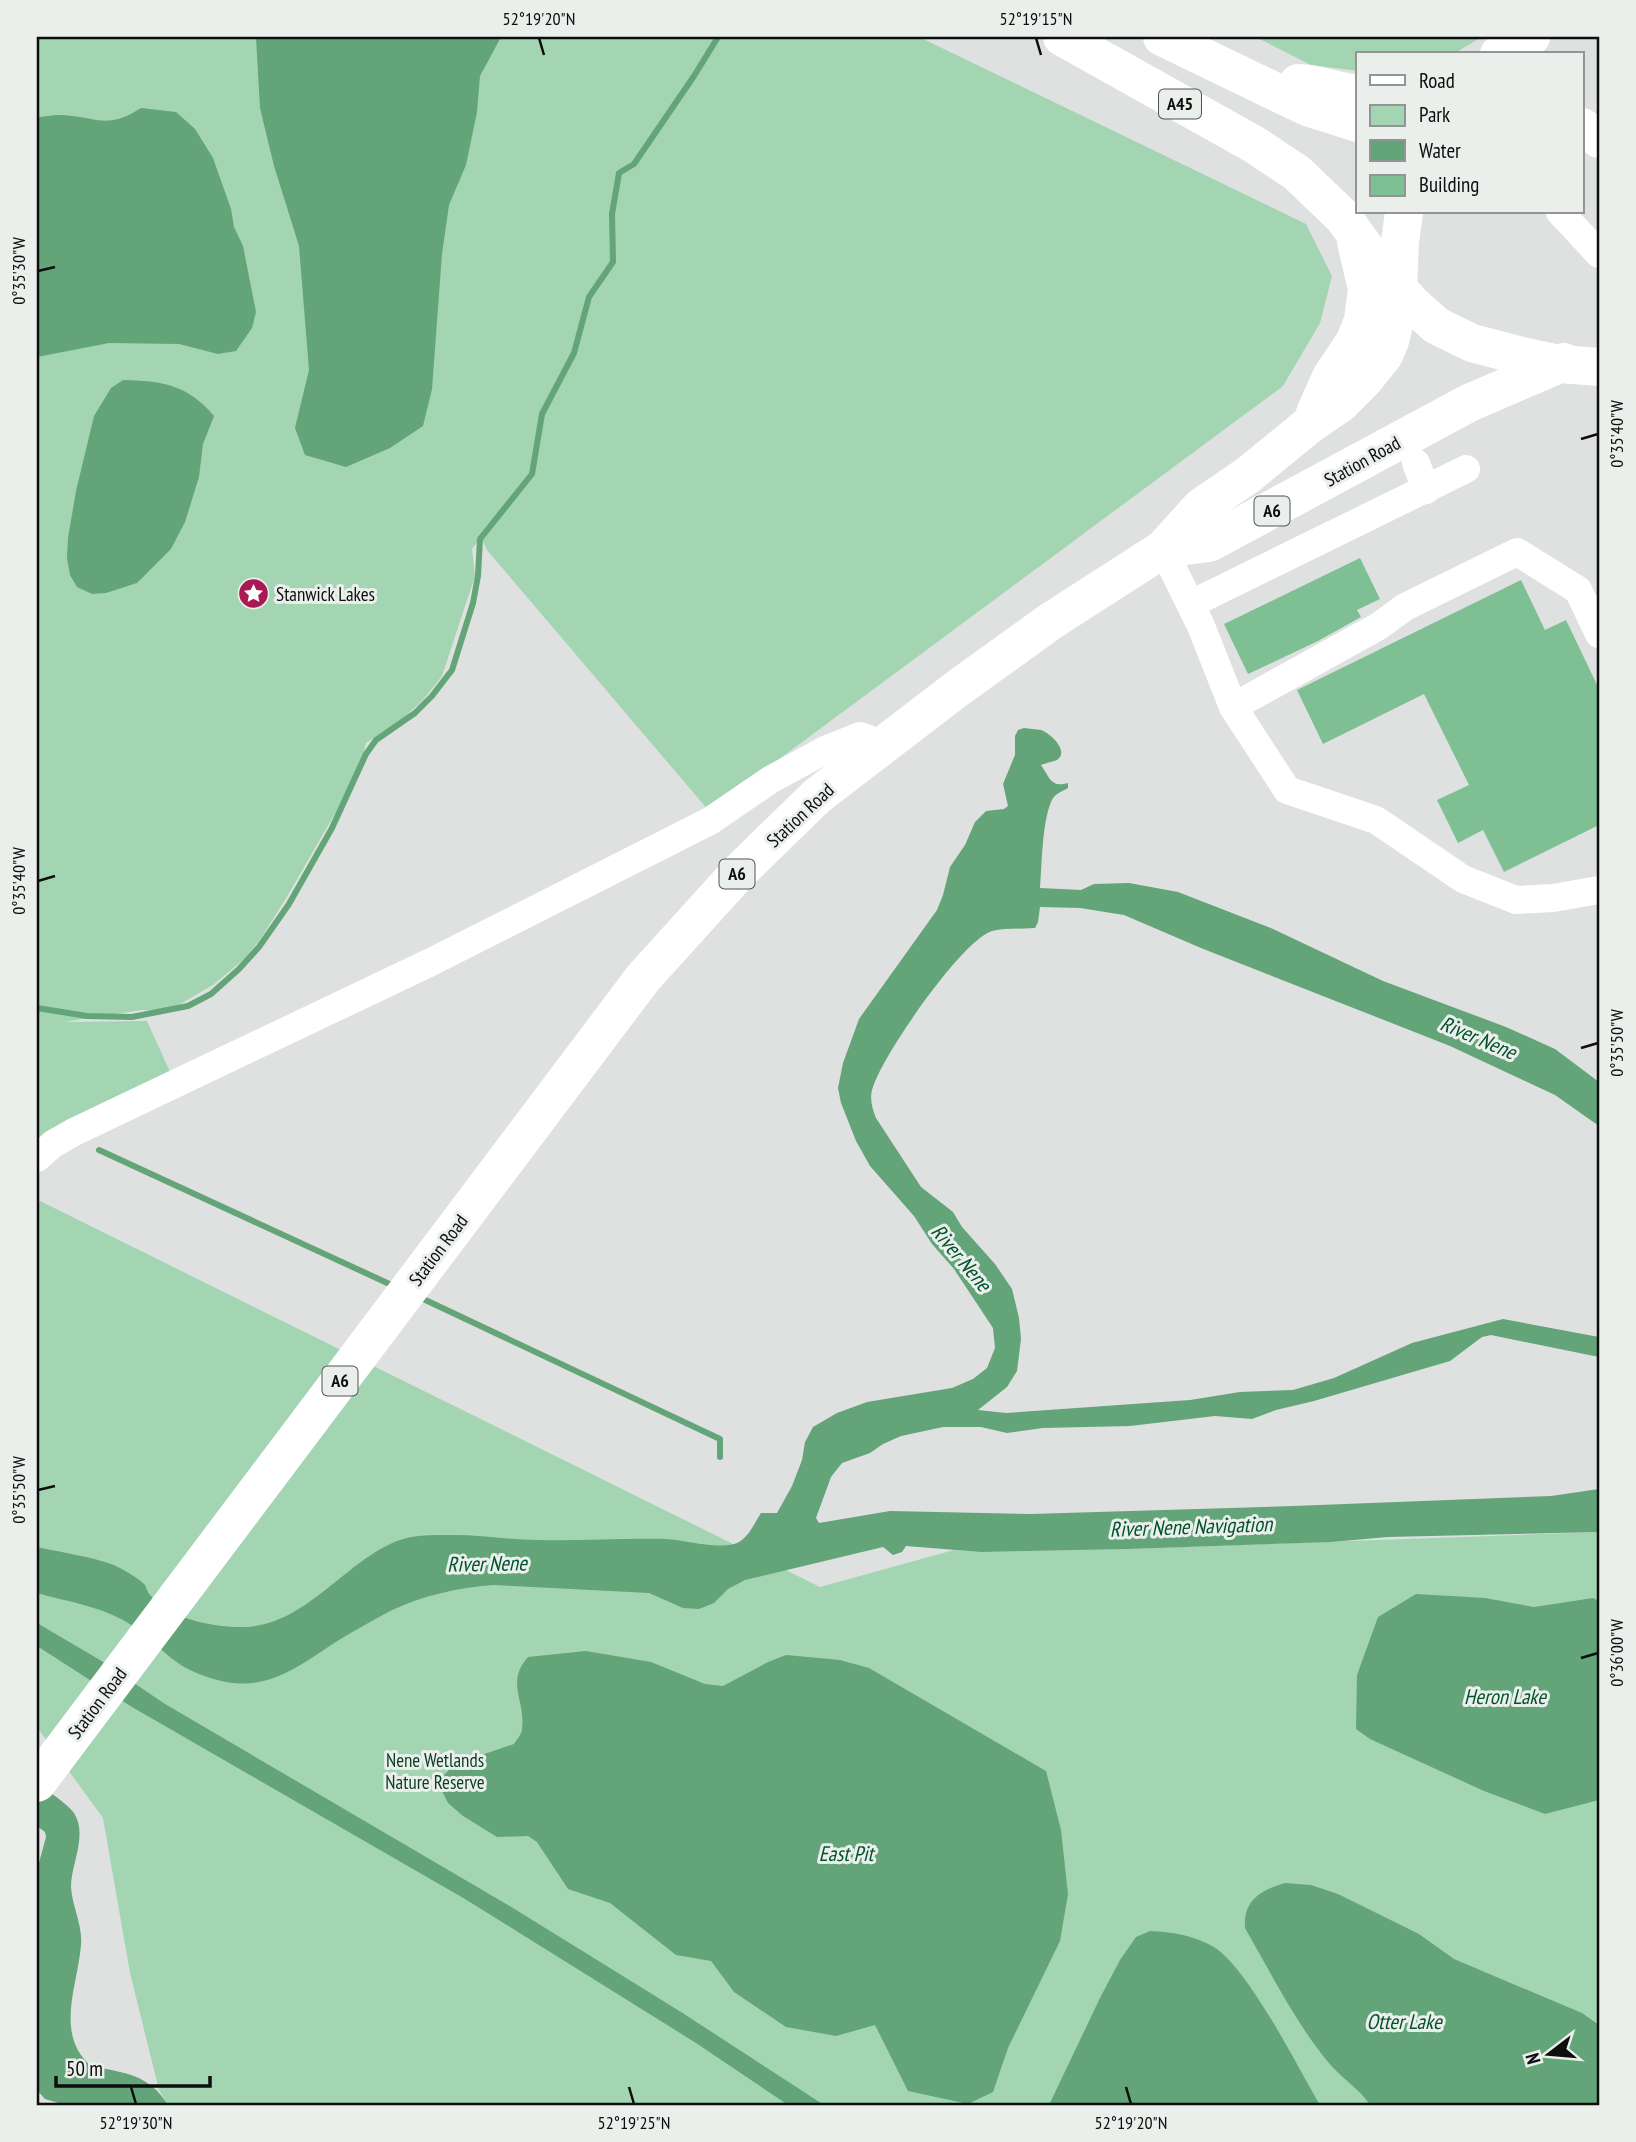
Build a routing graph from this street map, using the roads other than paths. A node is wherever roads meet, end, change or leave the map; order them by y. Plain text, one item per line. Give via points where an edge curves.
1 (1062, 37) edge
2 (1162, 37) edge
3 (1261, 83) junction
4 (1356, 94) edge
5 (1356, 122) edge
6 (1584, 128) edge
7 (1599, 139) edge
8 (1404, 214) edge
9 (1562, 214) edge
10 (1352, 226) junction
11 (1599, 254) edge
12 (1398, 287) junction
13 (1590, 362) edge
14 (1309, 425) junction
15 (1416, 463) dead end
16 (1466, 469) dead end
17 (1426, 490) junction
18 (1163, 549) junction
19 (1191, 604) junction
20 (1599, 634) edge
21 (1233, 707) junction
22 (877, 750) junction
23 (1599, 890) edge
24 (37, 1158) edge
25 (37, 1783) edge

1 - 10 highway, A45 via 1255,145 1297,173
2 - 3 highway
3 - 4 highway via 1311,83
3 - 5 highway via 1307,107
6 - 7 highway
8 - 12 highway, Station Road
9 - 11 street
10 - 12 highway, A45
10 - 14 highway, A6 via 1367,289 1363,320
12 - 13 highway via 1437,326 1455,335 1497,350
12 - 14 highway, Station Road / A6 via 1398,313 1384,355 1341,403
13 - 18 highway, Station Road / A6 via 1469,403 1209,543
14 - 18 highway, Station Road / A6 via 1201,508
15 - 17 street
16 - 17 street
17 - 19 street
18 - 19 street
18 - 22 highway, Station Road / A6 via 1051,621
19 - 21 street
20 - 21 street via 1578,590 1517,552 1405,607
21 - 23 street via 1287,790 1376,820 1462,879 1516,900
22 - 24 street, Station Road via 860,736 825,750 710,821 429,963 74,1132
22 - 25 highway, Station Road / A6 via 817,796 739,872 643,978

